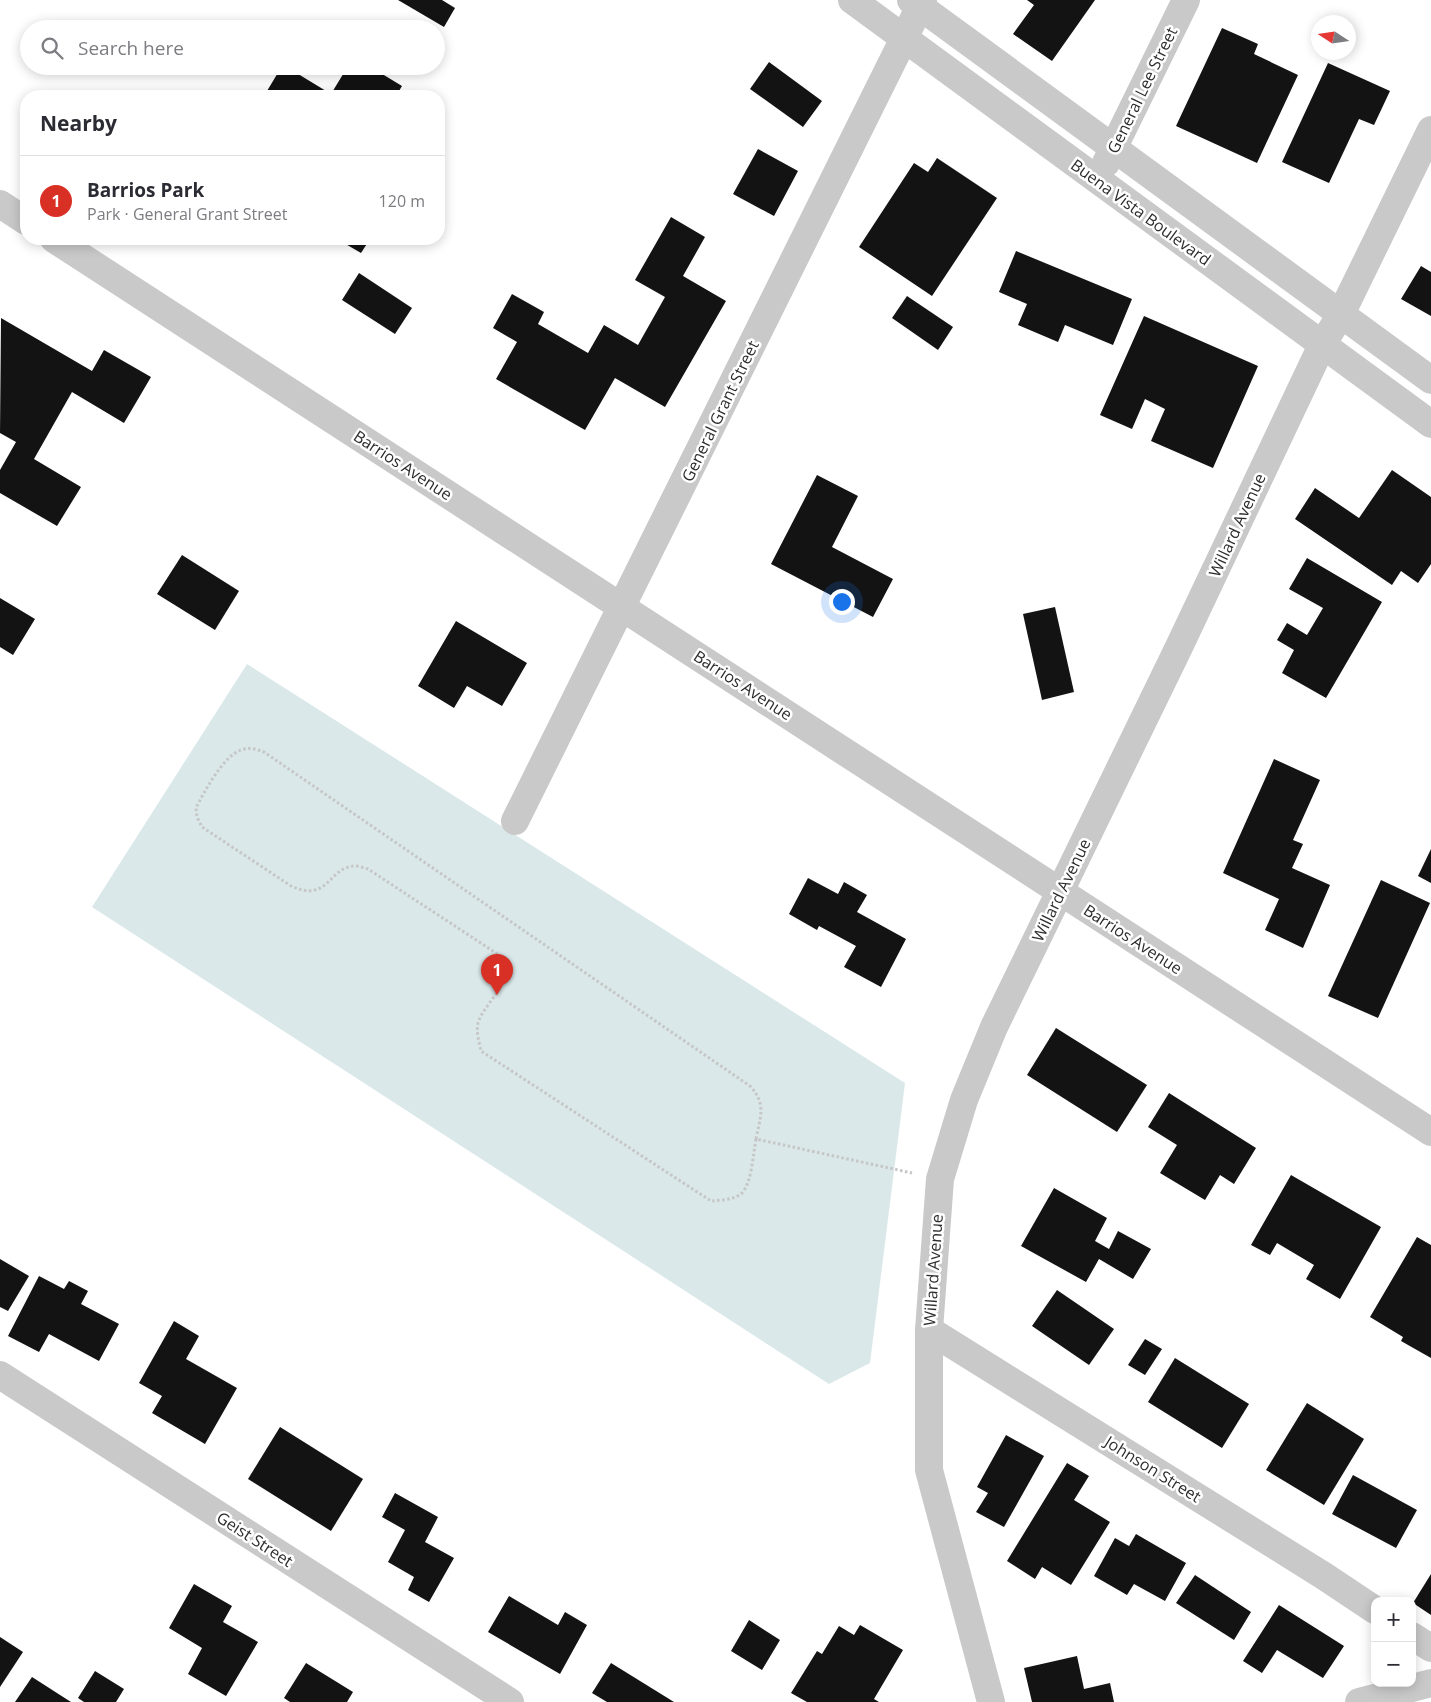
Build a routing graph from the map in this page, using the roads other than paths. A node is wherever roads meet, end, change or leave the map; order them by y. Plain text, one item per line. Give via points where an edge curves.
1 (852, 0) edge
2 (1186, 0) edge
3 (918, 2) edge
4 (904, 39) junction
5 (1431, 130) edge
6 (1113, 148) junction
7 (1098, 180) junction
8 (0, 204) edge
9 (20, 217) edge
10 (63, 245) edge
11 (1341, 314) junction
12 (1322, 345) junction
13 (1431, 380) edge
14 (1431, 424) edge
15 (623, 607) junction
16 (515, 821) dead end
17 (1060, 891) junction
18 (1431, 1132) edge
19 (929, 1330) junction
20 (0, 1375) edge
21 (1371, 1607) edge
22 (1416, 1639) edge
23 (1431, 1648) edge
24 (1415, 1692) edge
25 (510, 1702) edge
26 (991, 1702) edge
27 (1358, 1702) edge

1 - 4 street, Buena Vista Boulevard
2 - 6 street, General Lee Street
3 - 4 street, General Grant Street
3 - 6 street
4 - 7 street, Buena Vista Boulevard
4 - 15 street, General Grant Street
5 - 11 street, Willard Avenue
6 - 7 street, General Lee Street
6 - 11 street
7 - 12 street, Buena Vista Boulevard
8 - 9 street
10 - 15 street, Barrios Avenue
11 - 12 street, Willard Avenue
11 - 13 street
12 - 14 street, Buena Vista Boulevard
12 - 17 street, Willard Avenue
15 - 16 street, General Grant Street
15 - 17 street, Barrios Avenue
17 - 18 street, Barrios Avenue
17 - 19 street, Willard Avenue via 994,1026 964,1100 940,1180
19 - 21 street, Johnson Street
19 - 26 street, Willard Avenue via 929,1470
20 - 25 street, Geist Street
22 - 23 street
24 - 27 street

